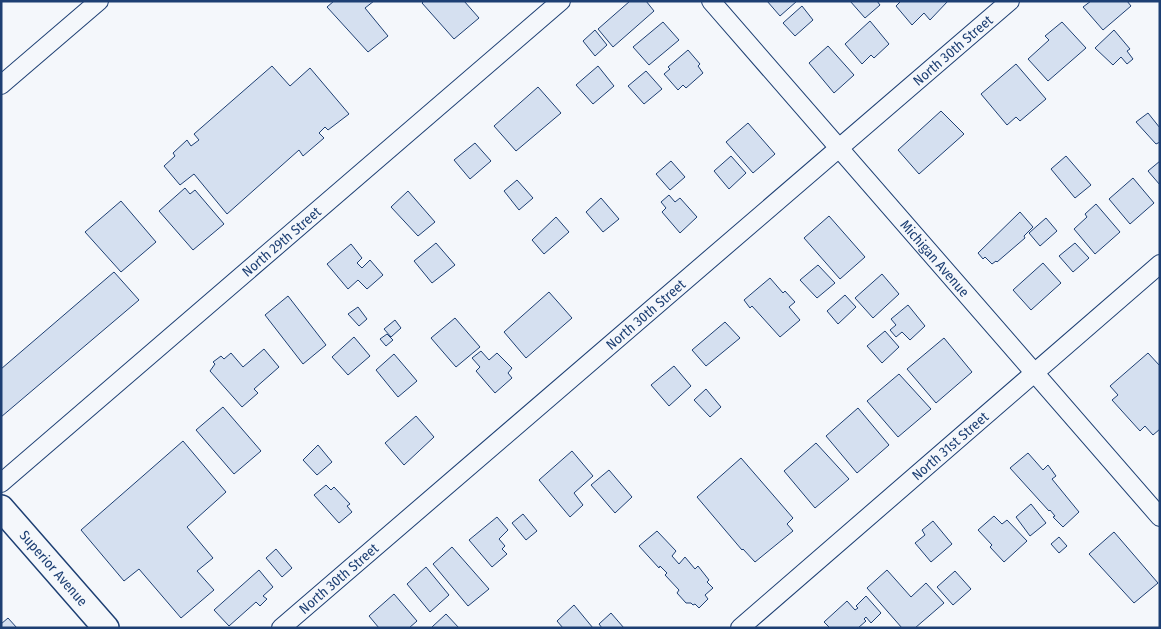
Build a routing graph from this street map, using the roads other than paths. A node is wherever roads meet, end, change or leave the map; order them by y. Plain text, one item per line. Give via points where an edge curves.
1 (99, 1) edge
2 (561, 1) edge
3 (710, 1) edge
4 (1010, 1) edge
5 (1, 85) edge
6 (839, 149) junction
7 (1160, 264) edge
8 (1034, 373) junction
9 (1, 483) edge
10 (1, 508) edge
11 (1160, 517) edge
12 (106, 628) edge
13 (281, 628) edge
14 (740, 628) edge

1 - 5 street
2 - 9 street, North 29th Street
3 - 6 street, Michigan Avenue
4 - 6 street, North 30th Street
6 - 8 street, Michigan Avenue
6 - 13 street, North 30th Street
7 - 8 street, North 31st Street
8 - 11 street, Michigan Avenue
8 - 14 street, North 31st Street
10 - 12 street, Superior Avenue

